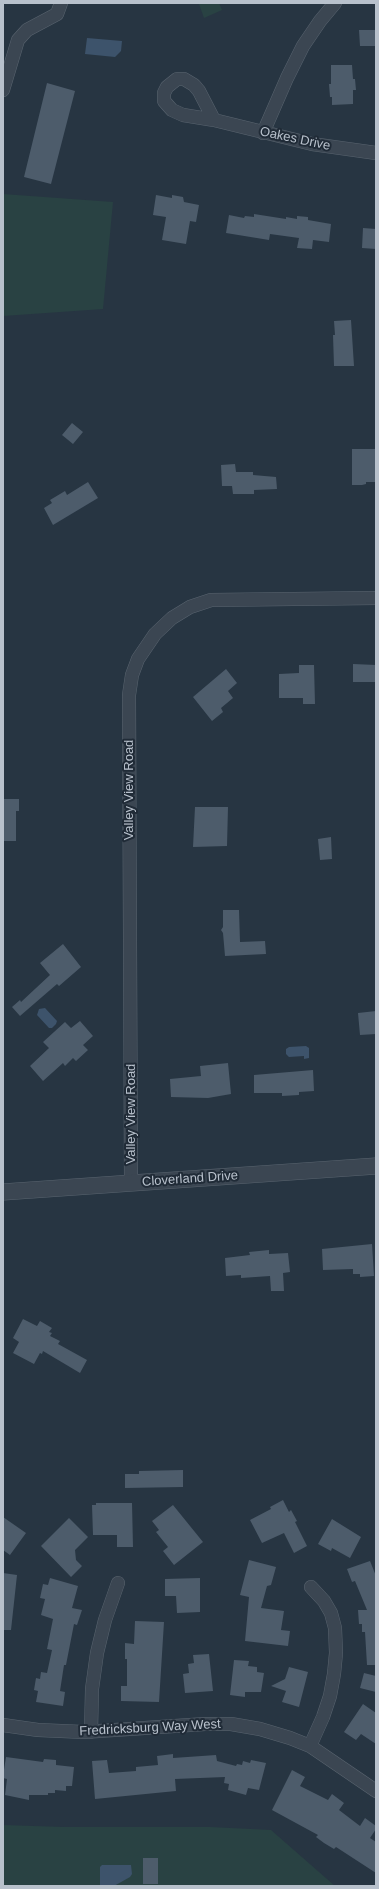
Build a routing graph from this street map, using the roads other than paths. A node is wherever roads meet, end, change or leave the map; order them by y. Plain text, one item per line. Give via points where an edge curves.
1 (61, 3) edge
2 (335, 3) edge
3 (3, 90) edge
4 (214, 120) dead end
5 (263, 133) junction
6 (376, 153) edge
7 (376, 598) edge
8 (376, 1166) edge
9 (131, 1184) junction
10 (3, 1192) edge
11 (118, 1583) dead end
12 (311, 1587) dead end
13 (3, 1725) edge
14 (91, 1732) junction
15 (310, 1746) junction
16 (376, 1791) edge

1 - 3 street via 57,14 27,30 18,40
2 - 5 street via 302,46
4 - 5 street, Oakes Drive
5 - 6 street, Oakes Drive via 312,144
7 - 9 street, Valley View Road via 211,600 190,607 172,618 155,634 138,659 129,695
8 - 9 street, Cloverland Drive
9 - 10 street, Cloverland Drive
11 - 14 street via 97,1653 92,1689
12 - 15 street via 331,1613 335,1628 336,1658 330,1696
13 - 14 street, Fredricksburg Way West
14 - 15 street, Fredricksburg Way West via 188,1724 225,1724 267,1731
15 - 16 street, Fredricksburg Way West

